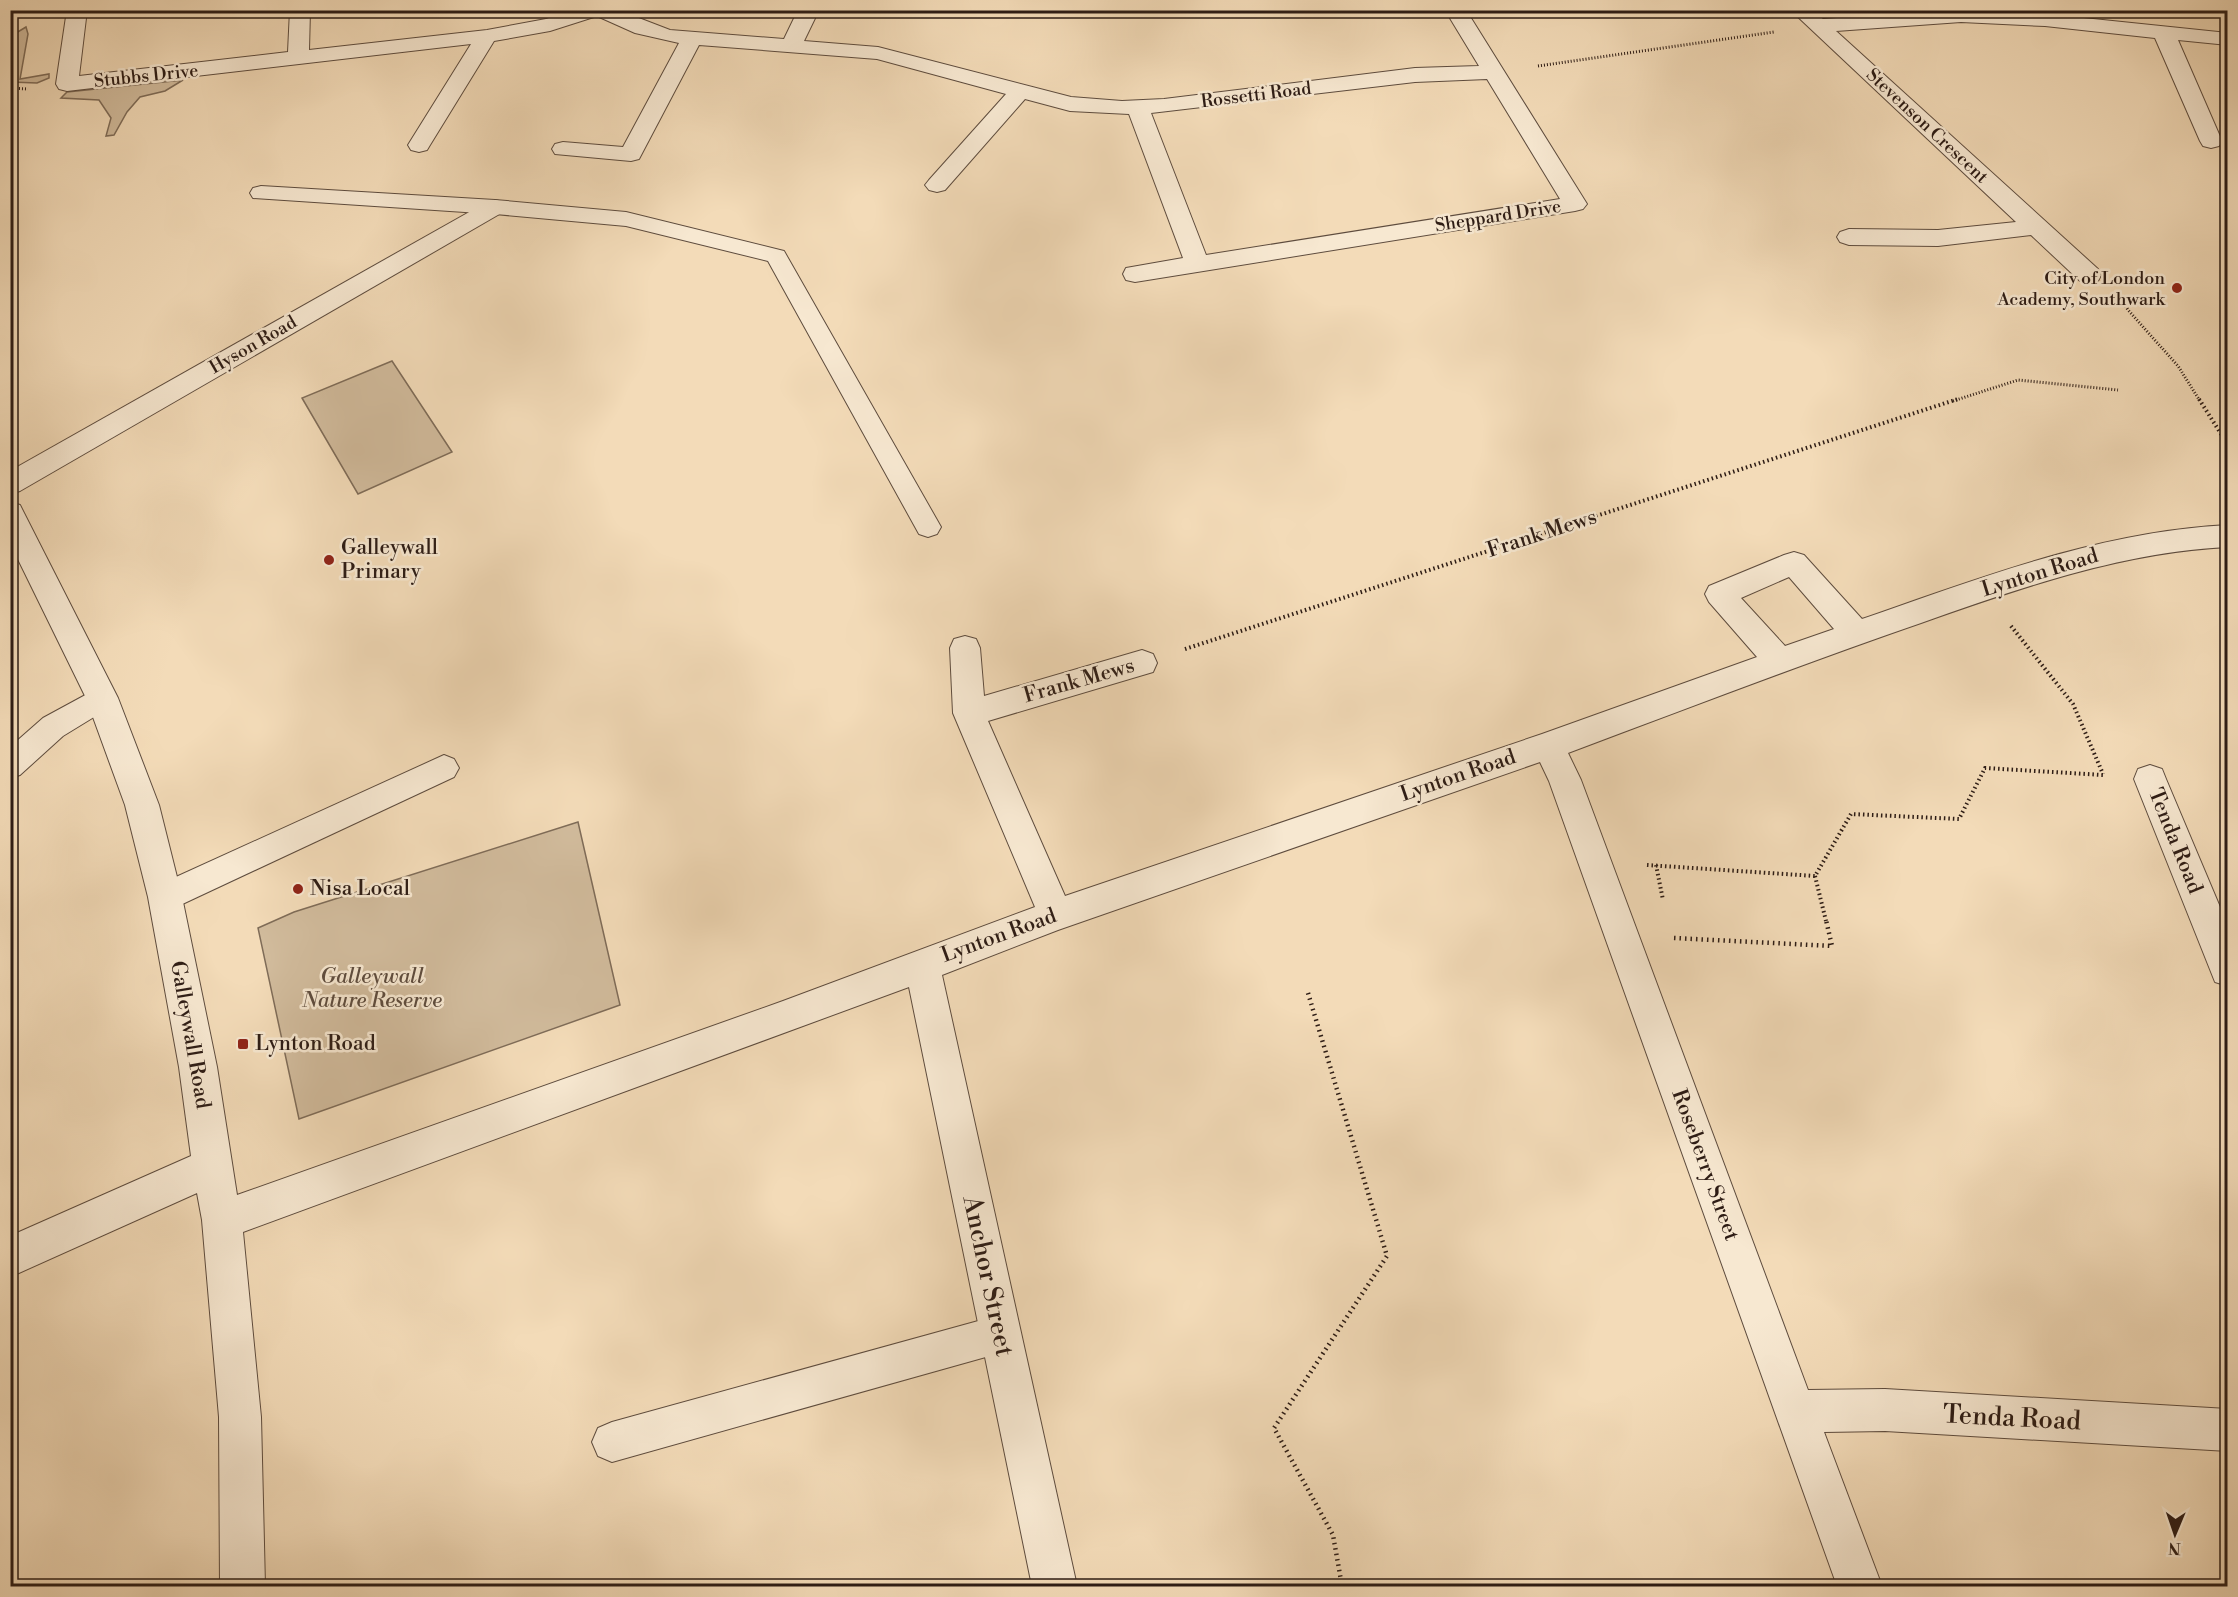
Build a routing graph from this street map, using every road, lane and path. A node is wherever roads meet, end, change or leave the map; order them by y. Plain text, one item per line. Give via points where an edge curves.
1 (77, 10) edge
2 (300, 10) edge
3 (594, 10) edge
4 (601, 10) edge
5 (809, 10) edge
6 (1455, 10) edge
7 (1960, 13) edge
8 (1809, 18) edge
9 (528, 20) edge
10 (1781, 31) dead end
11 (2164, 33) junction
12 (487, 36) junction
13 (692, 38) junction
14 (2228, 39) edge
15 (790, 45) junction
16 (298, 59) junction
17 (1534, 66) dead end
18 (1492, 72) junction
19 (1020, 91) junction
20 (1138, 108) junction
21 (2211, 141) dead end
22 (419, 145) dead end
23 (563, 149) dead end
24 (937, 185) dead end
25 (261, 193) dead end
26 (495, 207) junction
27 (2036, 227) junction
28 (1849, 237) dead end
29 (1197, 264) junction
30 (1135, 274) dead end
31 (2089, 275) dead end
32 (2128, 310) dead end
33 (2118, 390) dead end
34 (2228, 445) edge
35 (10, 483) edge
36 (10, 513) edge
37 (928, 527) dead end
38 (2228, 536) edge
39 (1978, 591) junction
40 (1857, 633) junction
41 (965, 648) dead end
42 (1779, 661) junction
43 (1142, 663) joint
44 (102, 698) junction
45 (969, 713) junction
46 (1548, 746) junction
47 (10, 766) edge
48 (444, 768) dead end
49 (2103, 775) junction
50 (2150, 779) joint
51 (1595, 862) junction
52 (1656, 865) junction
53 (1815, 876) junction
54 (165, 897) junction
55 (1664, 907) dead end
56 (1056, 915) junction
57 (1670, 938) dead end
58 (922, 964) junction
59 (2228, 970) edge
60 (1308, 993) dead end
61 (212, 1167) junction
62 (222, 1221) junction
63 (10, 1257) edge
64 (1000, 1334) junction
65 (1796, 1411) junction
66 (2228, 1430) edge
67 (612, 1442) dead end
68 (242, 1587) edge
69 (1055, 1587) edge
70 (1342, 1587) edge
71 (1859, 1587) edge

1 - 16 street, Stubbs Drive via 67,84
2 - 16 street
3 - 9 street, Stubbs Drive via 567,20
4 - 13 street, Rossetti Road via 634,28
5 - 15 street
6 - 18 street, Sheppard Drive
7 - 8 street, Stevenson Crescent
7 - 11 street, Stevenson Crescent
8 - 27 street, Stevenson Crescent
9 - 12 street, Stubbs Drive
10 - 17 path
11 - 14 street, Stevenson Crescent
11 - 21 street
12 - 16 street, Stubbs Drive
12 - 22 street
13 - 15 street, Rossetti Road
13 - 23 street via 631,154
15 - 19 street, Rossetti Road via 904,57
18 - 20 street, Rossetti Road via 1415,75
18 - 29 street, Sheppard Drive via 1575,204
19 - 20 street, Rossetti Road via 1070,104
19 - 24 street
20 - 29 street
25 - 26 lane
26 - 35 street, Hyson Road
26 - 37 lane via 626,219 776,256
27 - 28 street via 1938,238
27 - 31 street, Stevenson Crescent
29 - 30 street, Sheppard Drive
32 - 34 path via 2178,366
33 - 43 path, Frank Mews via 2018,380
36 - 44 street, Galleywall Road
38 - 39 street, Lynton Road via 2125,548
39 - 40 street, Lynton Road
39 - 49 path via 2021,636 2073,704
40 - 42 street, Lynton Road
40 - 42 street via 1794,563 1720,594
41 - 45 street
42 - 46 street, Lynton Road
43 - 45 street, Frank Mews
44 - 47 lane via 53,727
44 - 54 street, Galleywall Road via 142,805
45 - 56 street
46 - 51 street, Roseberry Street
46 - 56 street, Lynton Road
48 - 54 lane
49 - 50 path
49 - 53 path via 1985,768 1959,819 1851,814
50 - 59 street, Tenda Road
51 - 52 path
51 - 65 street, Roseberry Street
52 - 53 path
52 - 55 path
53 - 57 path via 1832,946
54 - 61 street, Galleywall Road via 198,1067
56 - 58 street, Lynton Road
58 - 62 street, Lynton Road
58 - 64 street, Anchor Street
60 - 70 path via 1387,1256 1274,1428 1334,1535
61 - 62 street, Galleywall Road
61 - 63 street
62 - 68 street, Galleywall Road via 240,1417
64 - 67 lane
64 - 69 street, Anchor Street
65 - 66 street, Tenda Road via 1885,1410
65 - 71 street, Roseberry Street

